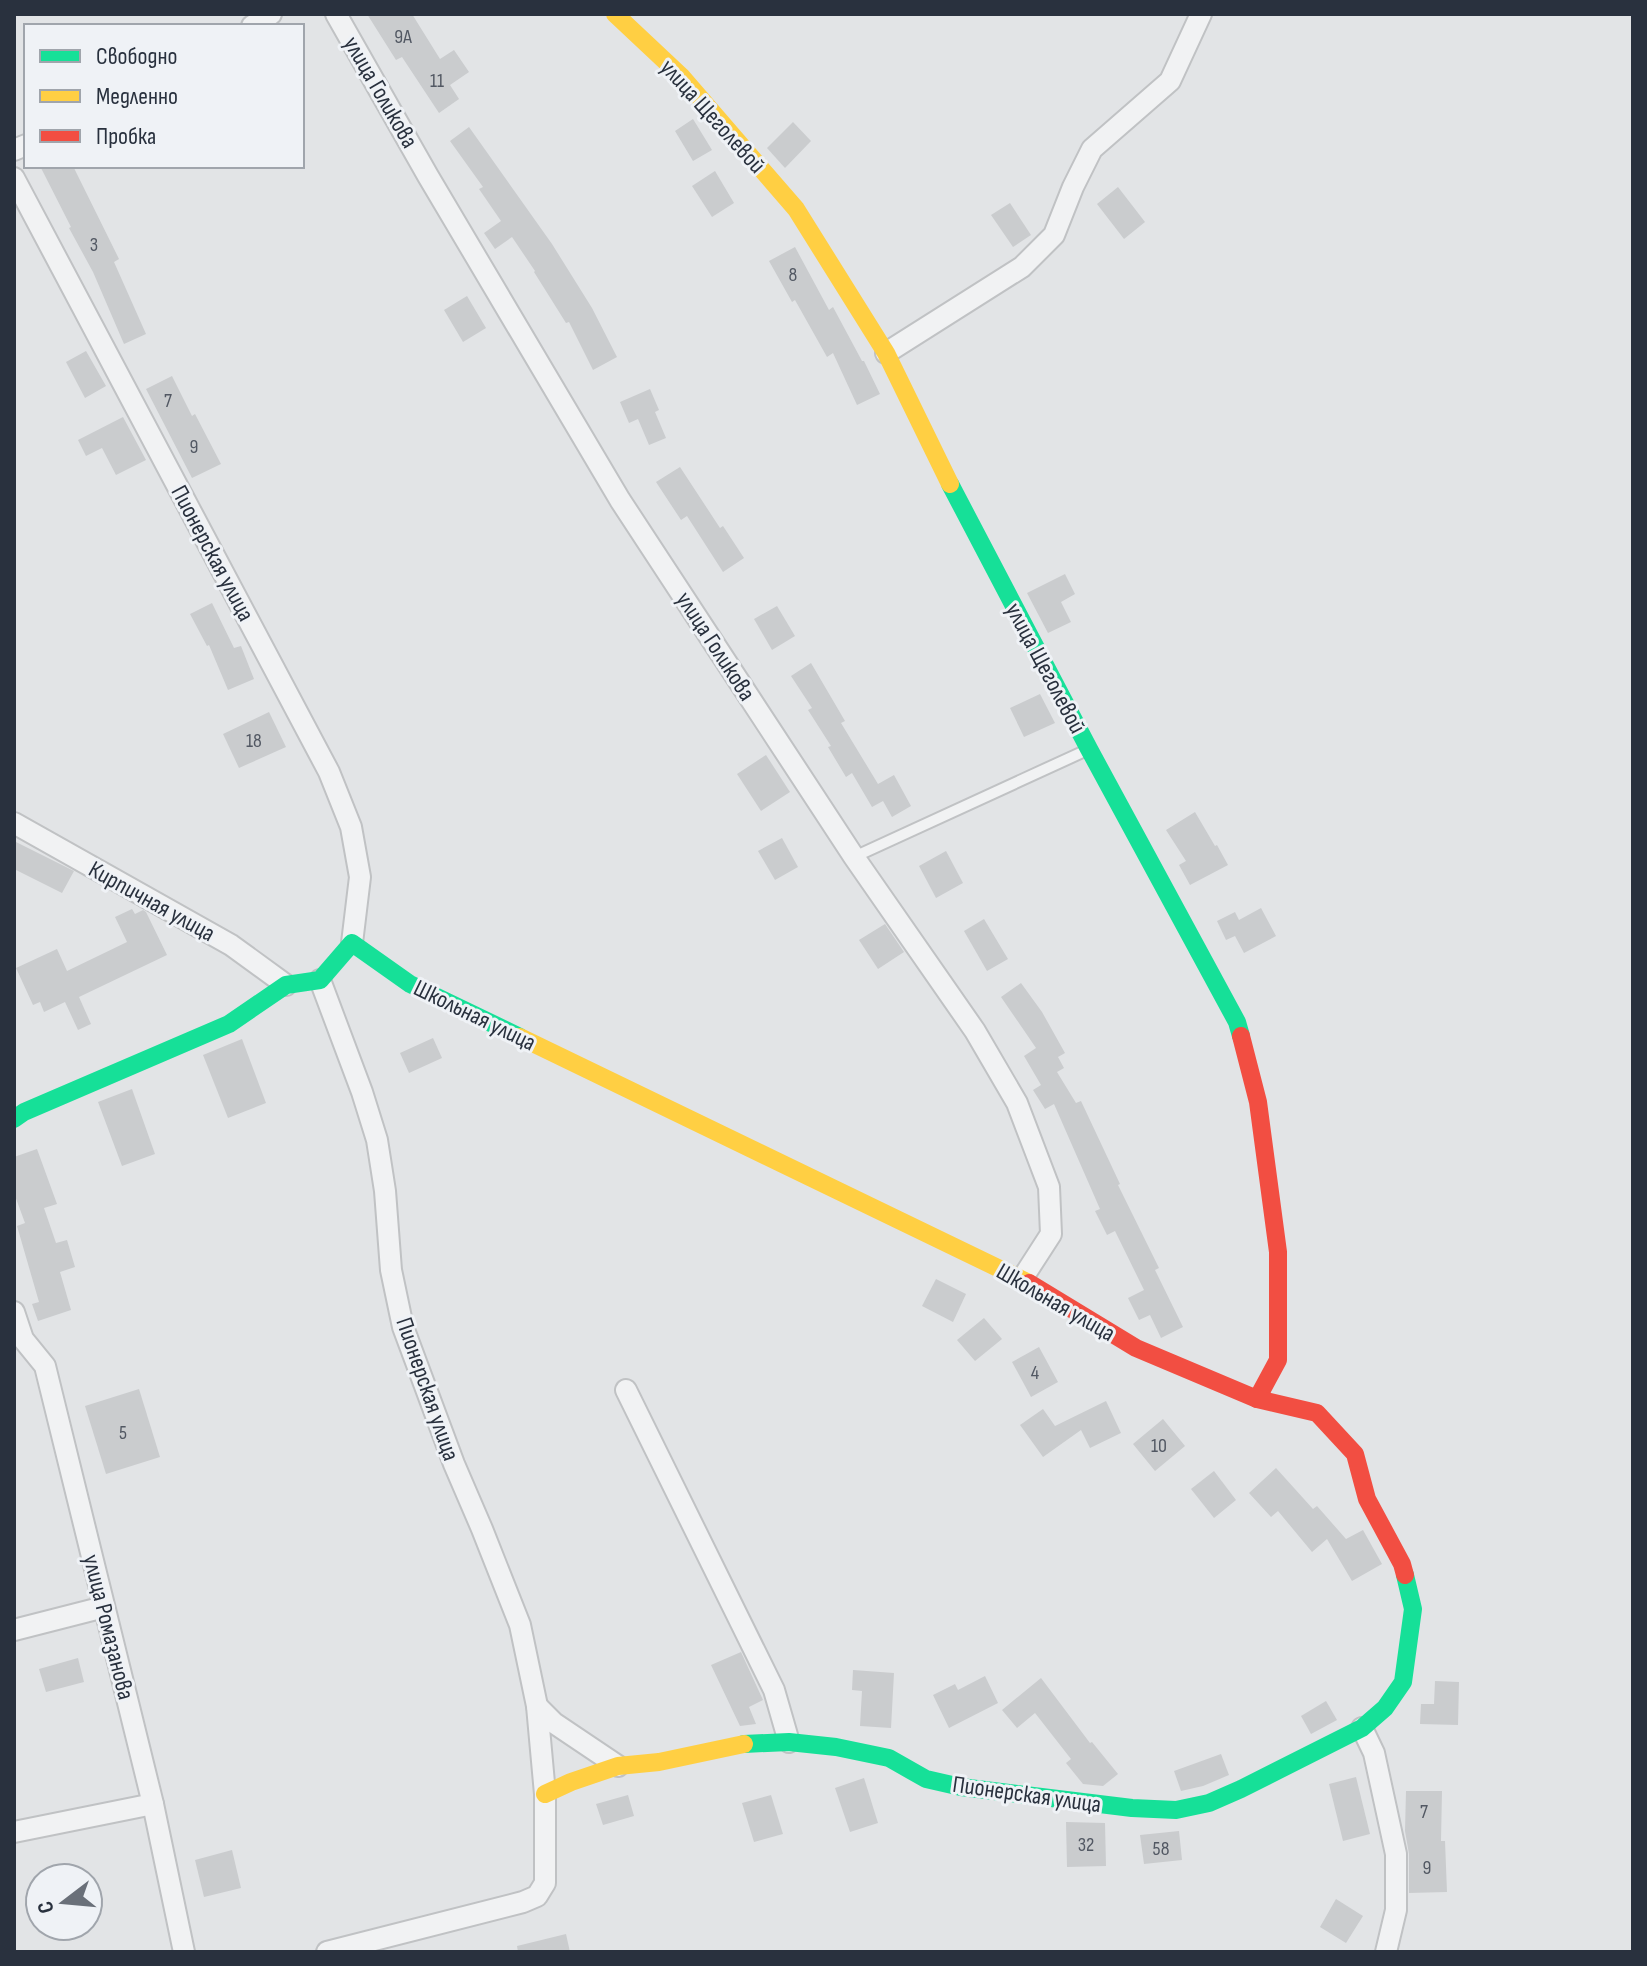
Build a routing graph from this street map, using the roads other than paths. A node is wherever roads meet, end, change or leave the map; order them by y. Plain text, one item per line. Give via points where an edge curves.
1 (336, 14) edge
2 (615, 14) edge
3 (1201, 14) edge
4 (14, 178) edge
5 (886, 353) junction
6 (1089, 749) junction
7 (14, 823) edge
8 (854, 857) junction
9 (352, 943) junction
10 (320, 980) junction
11 (286, 985) junction
12 (14, 1119) edge
13 (1022, 1279) junction
14 (14, 1312) edge
15 (19, 1341) edge
16 (626, 1390) dead end
17 (1257, 1399) junction
18 (104, 1607) junction
19 (14, 1630) edge
20 (537, 1706) junction
21 (1362, 1728) junction
22 (789, 1742) junction
23 (618, 1766) junction
24 (545, 1794) junction
25 (153, 1804) junction
26 (14, 1832) edge
27 (184, 1952) edge
28 (327, 1952) edge
29 (1386, 1952) edge

1 - 8 street, улица Голикова via 620,500
2 - 5 street, улица Щеголевой via 681,76 796,209
3 - 5 street via 1170,81 1092,149 1054,235 1022,267
4 - 9 street, Пионерская улица via 329,772 351,827 360,877
5 - 6 street, улица Щеголевой
6 - 8 lane
6 - 17 street, улица Щеголевой via 1237,1022 1258,1102 1278,1252 1278,1360
7 - 11 street, Кирпичная улица via 231,945
8 - 13 street, улица Голикова via 975,1031 1017,1103 1049,1187 1051,1234
9 - 10 street
9 - 13 street, Школьная улица via 410,984
10 - 11 street
10 - 20 street, Пионерская улица via 377,1140 391,1270 403,1327 520,1625
11 - 12 street via 229,1024
13 - 17 street, Школьная улица via 1136,1348
14 - 15 street, улица Ромазанова
15 - 18 street, улица Ромазанова via 45,1366
16 - 22 street via 774,1690
17 - 21 street, Школьная улица via 1317,1413 1355,1454 1367,1499 1402,1564 1413,1609 1403,1682
18 - 19 street
18 - 25 street, улица Ромазанова
20 - 23 street
20 - 24 street, Пионерская улица
21 - 22 street, Пионерская улица via 1241,1789 1176,1810 961,1787 926,1779 889,1758
21 - 29 street via 1374,1753 1396,1854 1396,1910
22 - 23 street, Пионерская улица via 749,1743
23 - 24 street, Пионерская улица
24 - 28 street, Пионерская улица via 545,1883 537,1896
25 - 26 street
25 - 27 street, улица Ромазанова

